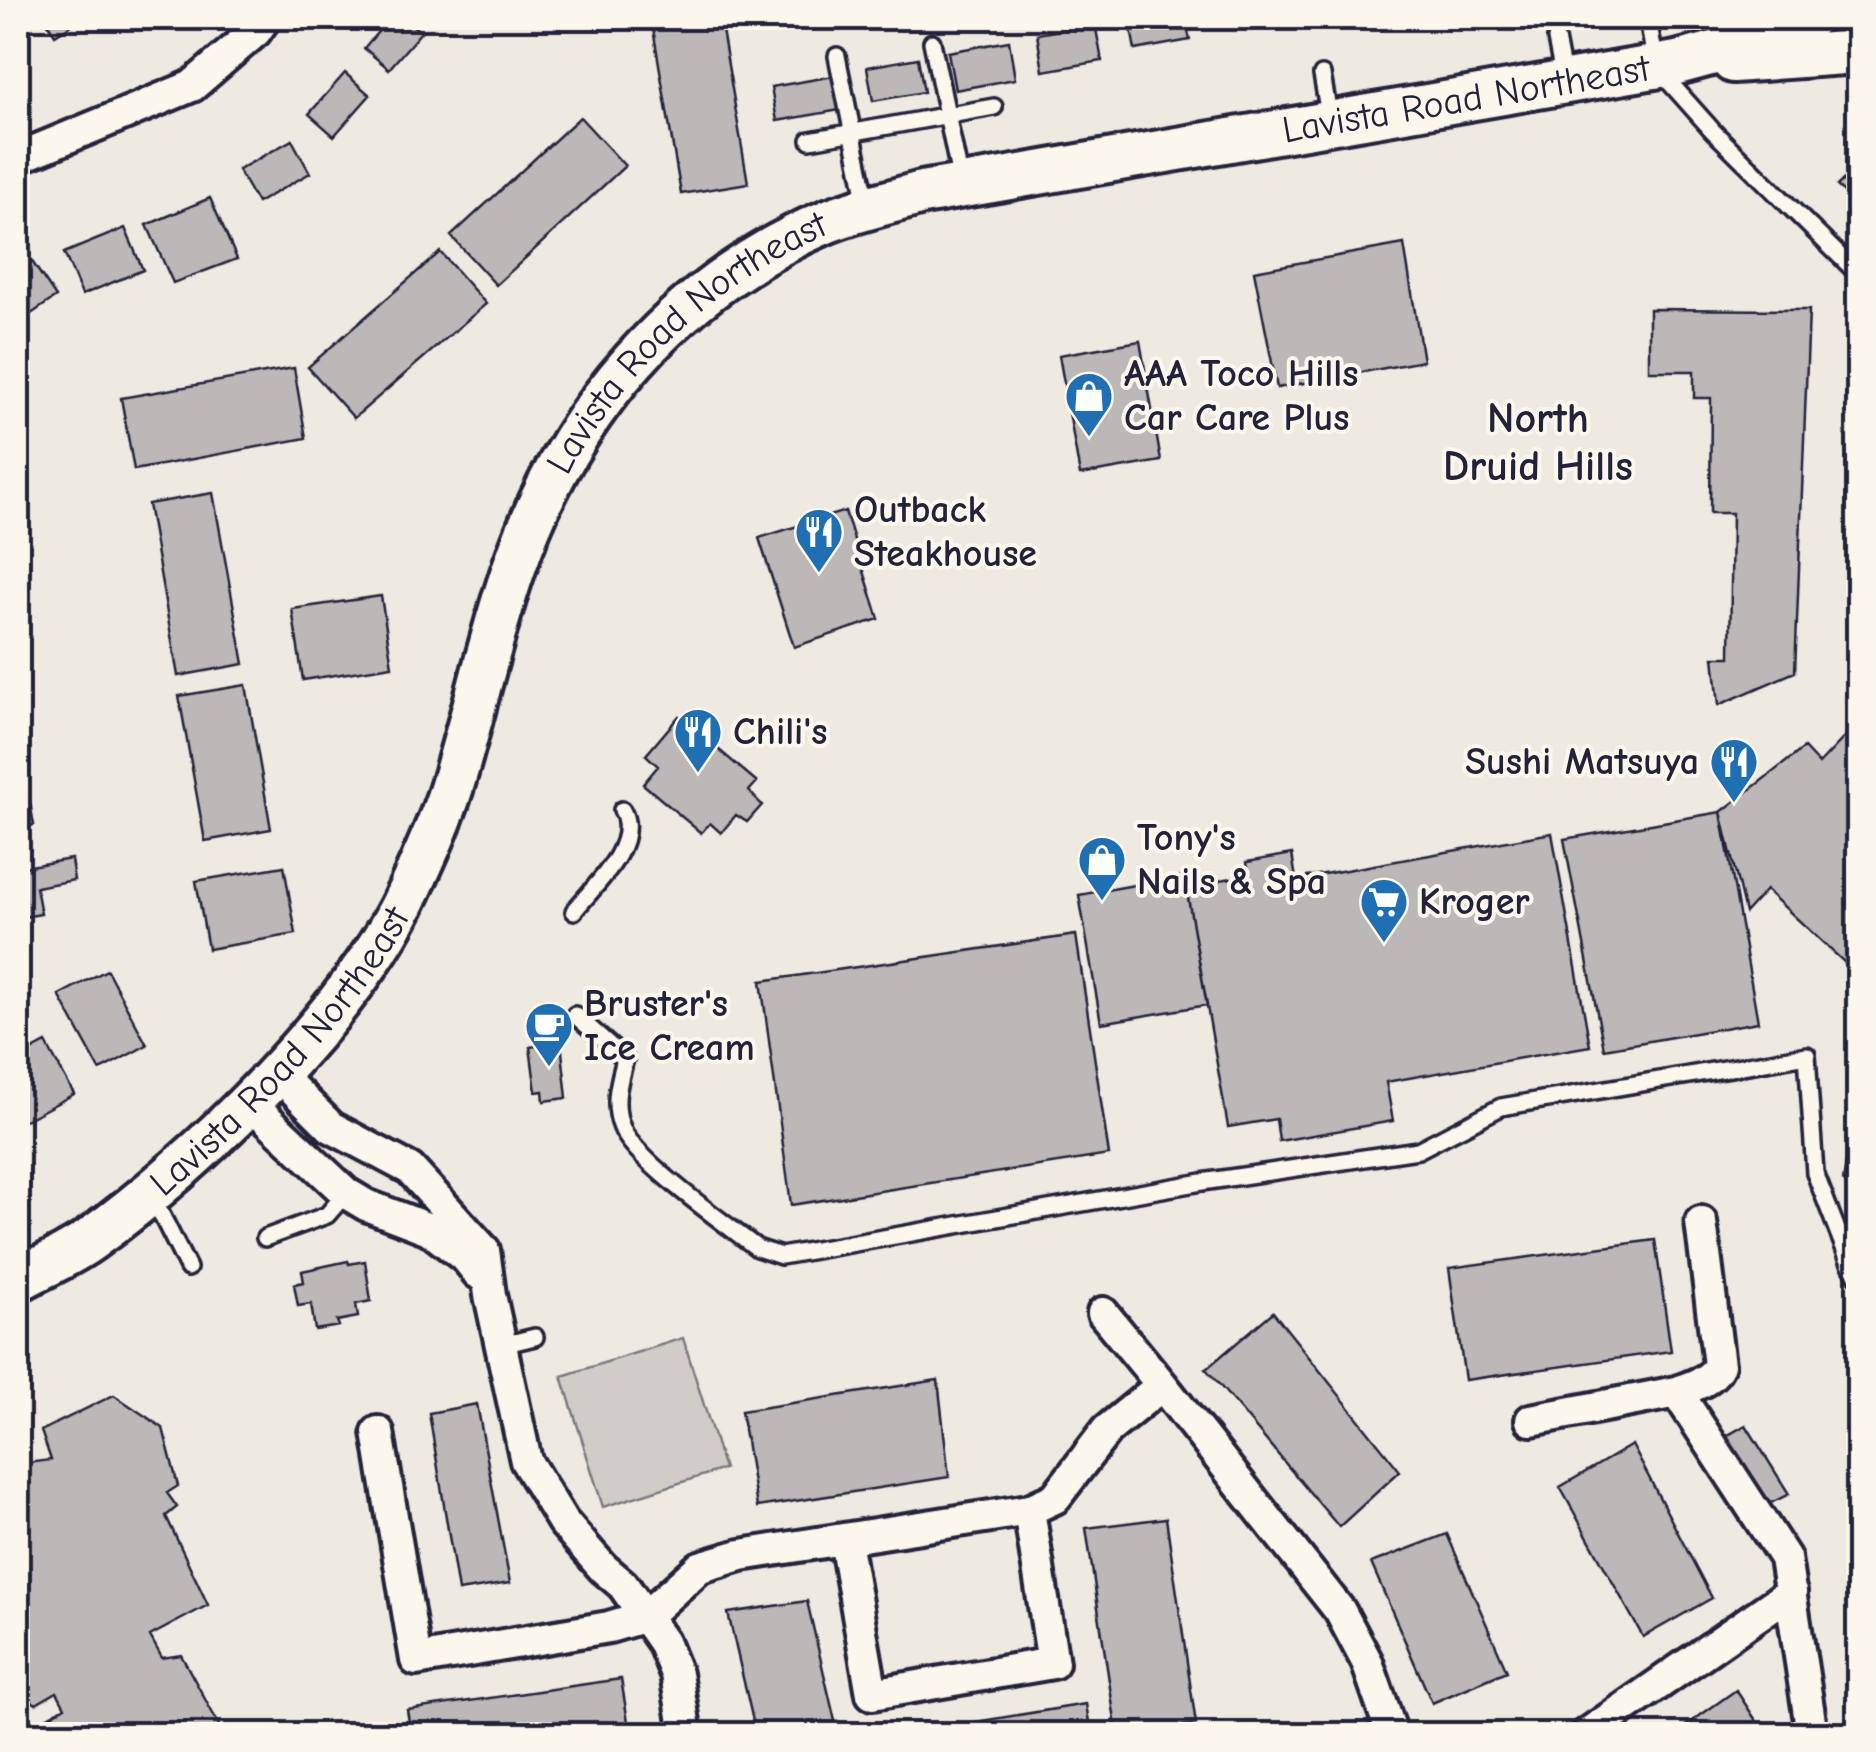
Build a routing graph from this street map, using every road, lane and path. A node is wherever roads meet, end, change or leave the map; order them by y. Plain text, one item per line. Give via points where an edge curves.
1 (265, 18) edge
2 (1809, 18) edge
3 (1649, 24) dead end
4 (1748, 32) edge
5 (1556, 39) dead end
6 (932, 42) dead end
7 (1858, 52) edge
8 (837, 56) dead end
9 (1667, 65) junction
10 (1322, 75) dead end
11 (1565, 84) junction
12 (994, 107) dead end
13 (947, 116) junction
14 (1330, 121) junction
15 (853, 133) junction
16 (810, 140) dead end
17 (18, 158) edge
18 (962, 186) junction
19 (868, 208) junction
20 (1858, 274) edge
21 (622, 810) dead end
22 (574, 910) dead end
23 (575, 1015) dead end
24 (262, 1086) junction
25 (150, 1192) junction
26 (346, 1193) junction
27 (1701, 1222) dead end
28 (265, 1238) dead end
29 (188, 1268) dead end
30 (1858, 1277) edge
31 (18, 1280) edge
32 (490, 1295) junction
33 (1103, 1313) dead end
34 (535, 1338) dead end
35 (502, 1346) junction
36 (1162, 1385) junction
37 (1677, 1392) junction
38 (1531, 1420) dead end
39 (378, 1432) dead end
40 (1029, 1510) junction
41 (845, 1540) junction
42 (1791, 1592) junction
43 (646, 1616) junction
44 (686, 1734) edge
45 (1392, 1734) edge
46 (1586, 1734) edge
47 (1812, 1734) edge

1 - 17 street via 192,86
2 - 4 main road, Lavista Road Northeast
3 - 9 lane
4 - 9 main road, Lavista Road Northeast
5 - 11 lane
6 - 13 lane
7 - 9 main road
8 - 15 lane
9 - 11 main road, Lavista Road Northeast
9 - 20 lane via 1713,131
10 - 14 lane
11 - 14 main road, Lavista Road Northeast
12 - 13 lane
13 - 15 lane
13 - 18 lane
14 - 18 main road, Lavista Road Northeast
15 - 16 lane
15 - 19 lane
18 - 19 main road, Lavista Road Northeast
19 - 24 main road, Lavista Road Northeast via 828,221 726,278 657,334 604,393 543,493 507,591 451,790 407,895 358,976
21 - 22 lane via 628,831 622,844
23 - 30 lane via 625,1058 616,1098 636,1151 757,1248 781,1256 1418,1150 1501,1106 1807,1055 1815,1172
24 - 25 main road, Lavista Road Northeast
24 - 26 street
24 - 32 street via 410,1169 484,1250
25 - 29 lane
25 - 31 main road, Lavista Road Northeast via 88,1242
26 - 28 lane via 327,1214
26 - 32 street via 429,1229 467,1259
27 - 37 street via 1719,1365 1706,1380
32 - 35 street
33 - 36 street
34 - 35 lane
35 - 43 street via 526,1461 563,1522
36 - 40 street via 1107,1430 1055,1498
36 - 45 street via 1340,1612 1367,1662
37 - 38 street
37 - 42 street via 1785,1558
39 - 43 street via 416,1660
40 - 41 street
40 - 41 street via 1053,1664 872,1694
41 - 43 street via 741,1554 700,1567
42 - 46 street
42 - 47 street
43 - 44 street via 676,1674

